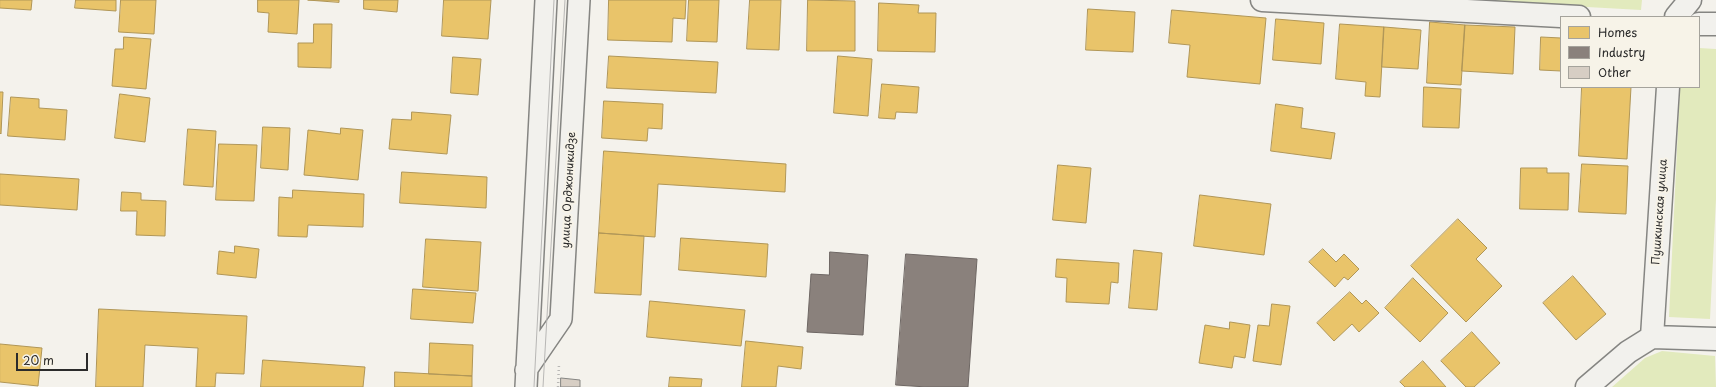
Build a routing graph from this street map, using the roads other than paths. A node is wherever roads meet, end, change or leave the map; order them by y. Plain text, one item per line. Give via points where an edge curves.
1 (546, 0) edge
2 (579, 0) edge
3 (1262, 0) edge
4 (1690, 0) edge
5 (1560, 16) edge
6 (1677, 16) edge
7 (1700, 24) edge
8 (1716, 24) edge
9 (1668, 88) edge
10 (1652, 337) junction
11 (1716, 339) edge
12 (526, 378) edge
13 (1587, 387) edge

1 - 12 street, улица Орджоникидзе
2 - 12 street, улица Орджоникидзе via 561,319
3 - 5 main road
4 - 6 main road
7 - 8 main road
9 - 10 main road, Пушкинская улица
10 - 11 main road
10 - 13 main road via 1628,352

